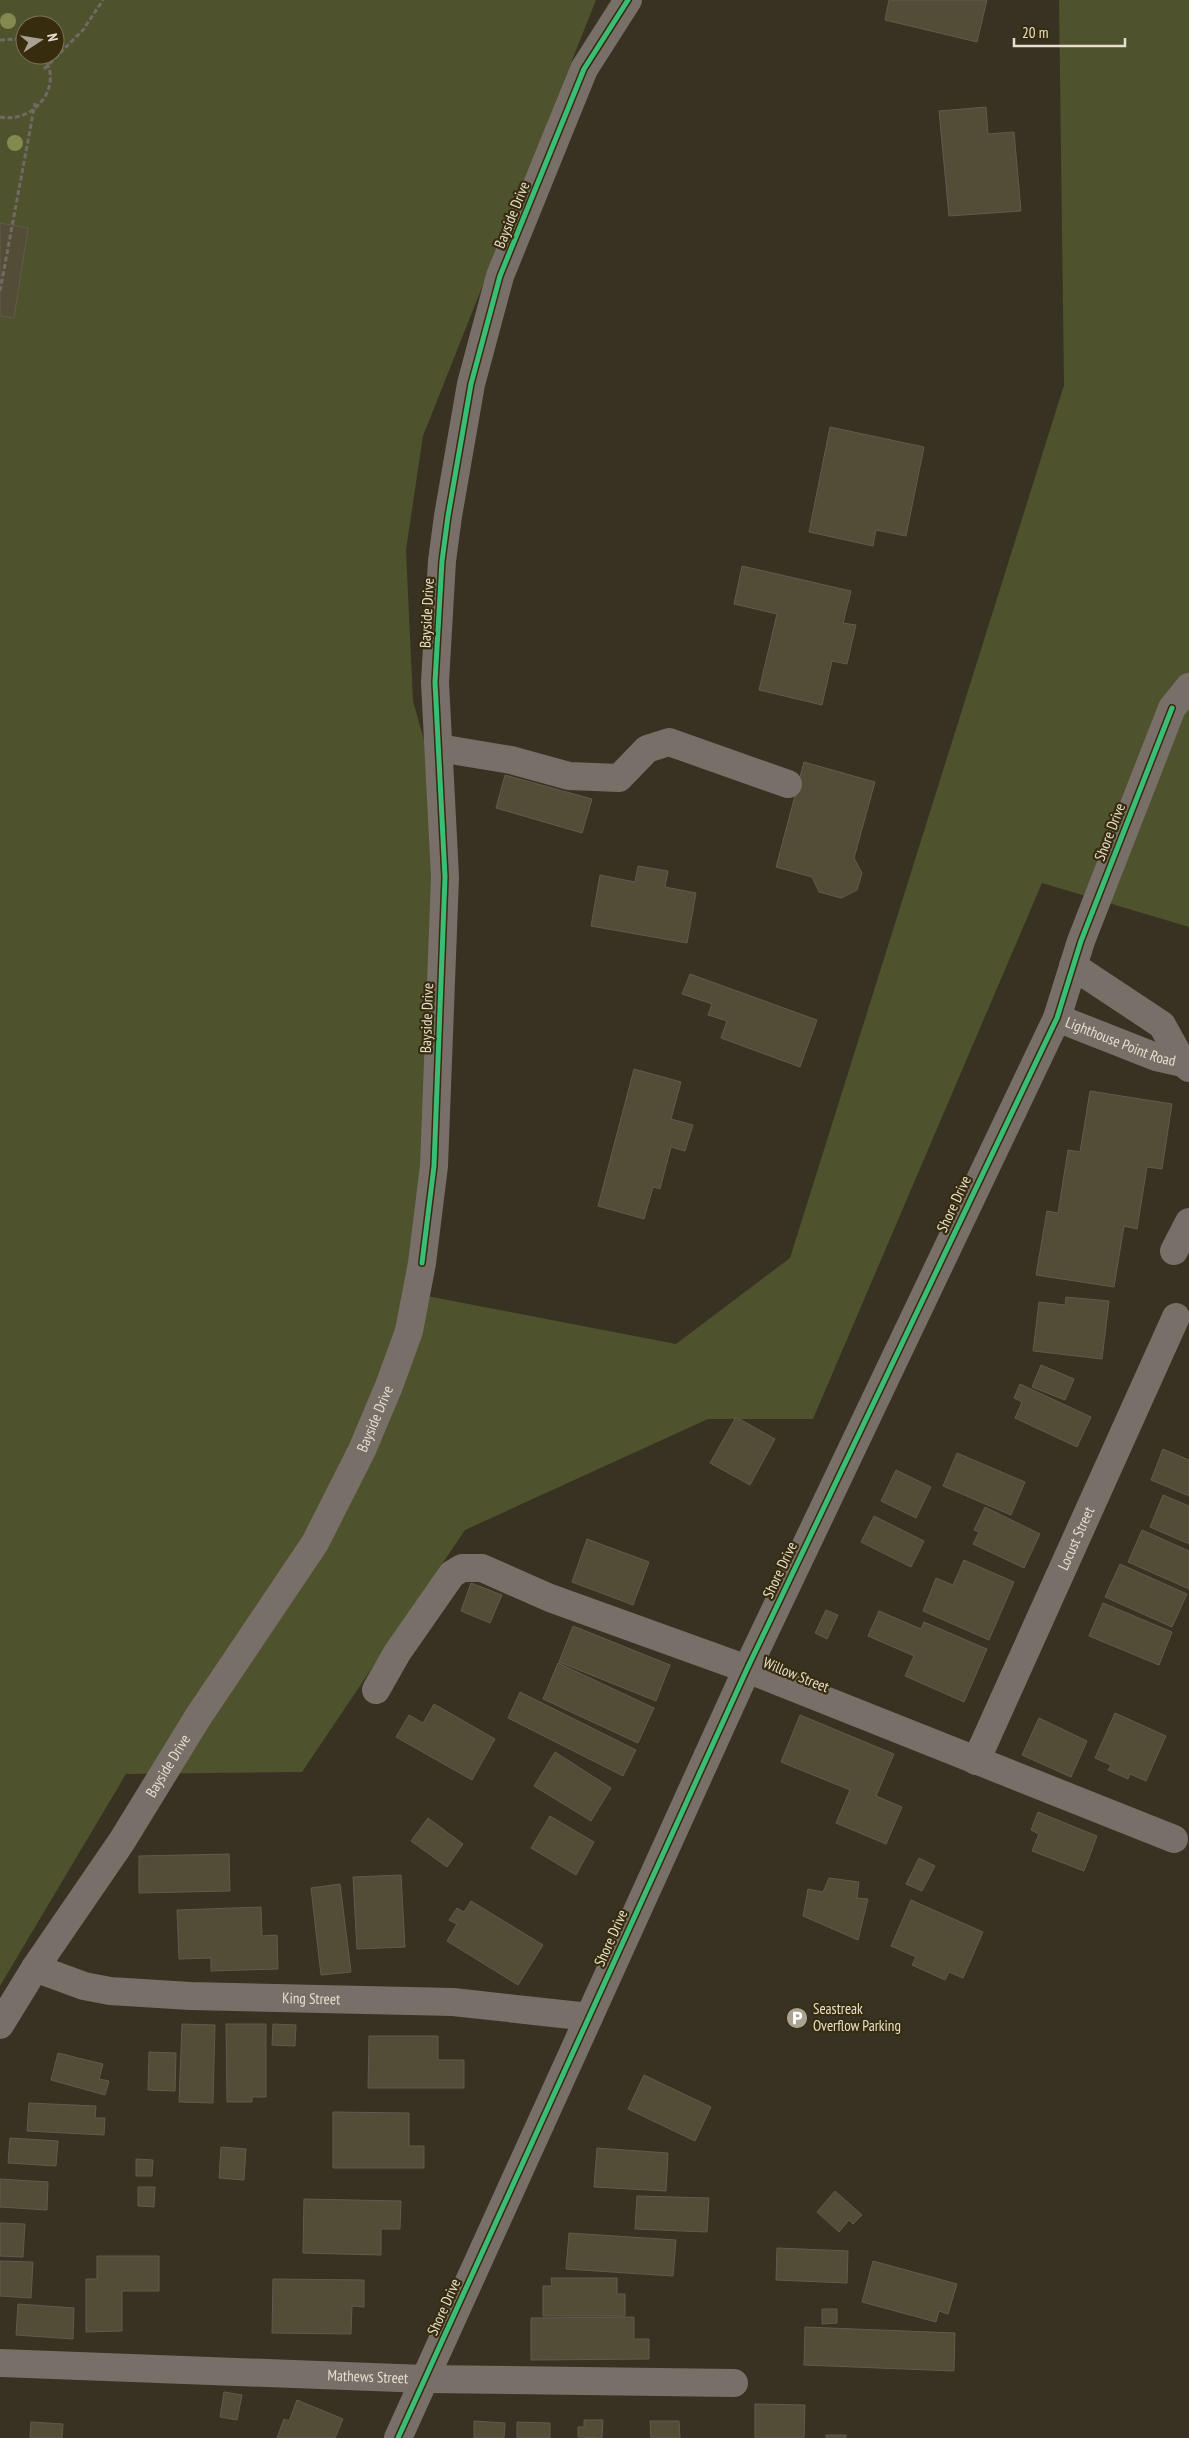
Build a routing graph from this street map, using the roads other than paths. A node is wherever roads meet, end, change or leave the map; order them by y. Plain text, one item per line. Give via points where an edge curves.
1 (628, 0) edge
2 (1189, 687) edge
3 (439, 748) junction
4 (788, 784) dead end
5 (1073, 966) junction
6 (1057, 1018) junction
7 (1186, 1066) edge
8 (1189, 1222) edge
9 (1174, 1252) dead end
10 (1176, 1318) dead end
11 (746, 1669) junction
12 (376, 1690) dead end
13 (976, 1761) junction
14 (1174, 1839) dead end
15 (36, 1968) junction
16 (589, 2017) junction
17 (0, 2024) edge
18 (0, 2363) edge
19 (425, 2379) junction
20 (734, 2383) dead end
21 (398, 2438) edge

1 - 3 street, Bayside Drive via 584,69 500,276 471,384 442,561 435,682
2 - 5 street, Shore Drive via 1172,708
3 - 4 street via 511,760 569,776 619,778 647,749 669,742
3 - 15 street, Bayside Drive via 445,877 434,1166 422,1262 409,1331 362,1450 315,1543 198,1717 122,1842
5 - 6 street, Shore Drive
5 - 7 street, Lighthouse Point Road via 1162,1025
6 - 7 street, Lighthouse Point Road
6 - 11 street, Shore Drive
8 - 9 street
10 - 13 street, Locust Street
11 - 12 street, Willow Street via 550,1598 482,1568 462,1568 444,1584
11 - 13 street, Willow Street
11 - 16 street, Shore Drive
13 - 14 street, Willow Street
15 - 16 street, King Street via 84,1986 110,1991 453,2002
15 - 17 street, Bayside Drive
16 - 19 street, Shore Drive
18 - 19 street, Mathews Street
19 - 20 street, Mathews Street
19 - 21 street, Shore Drive

